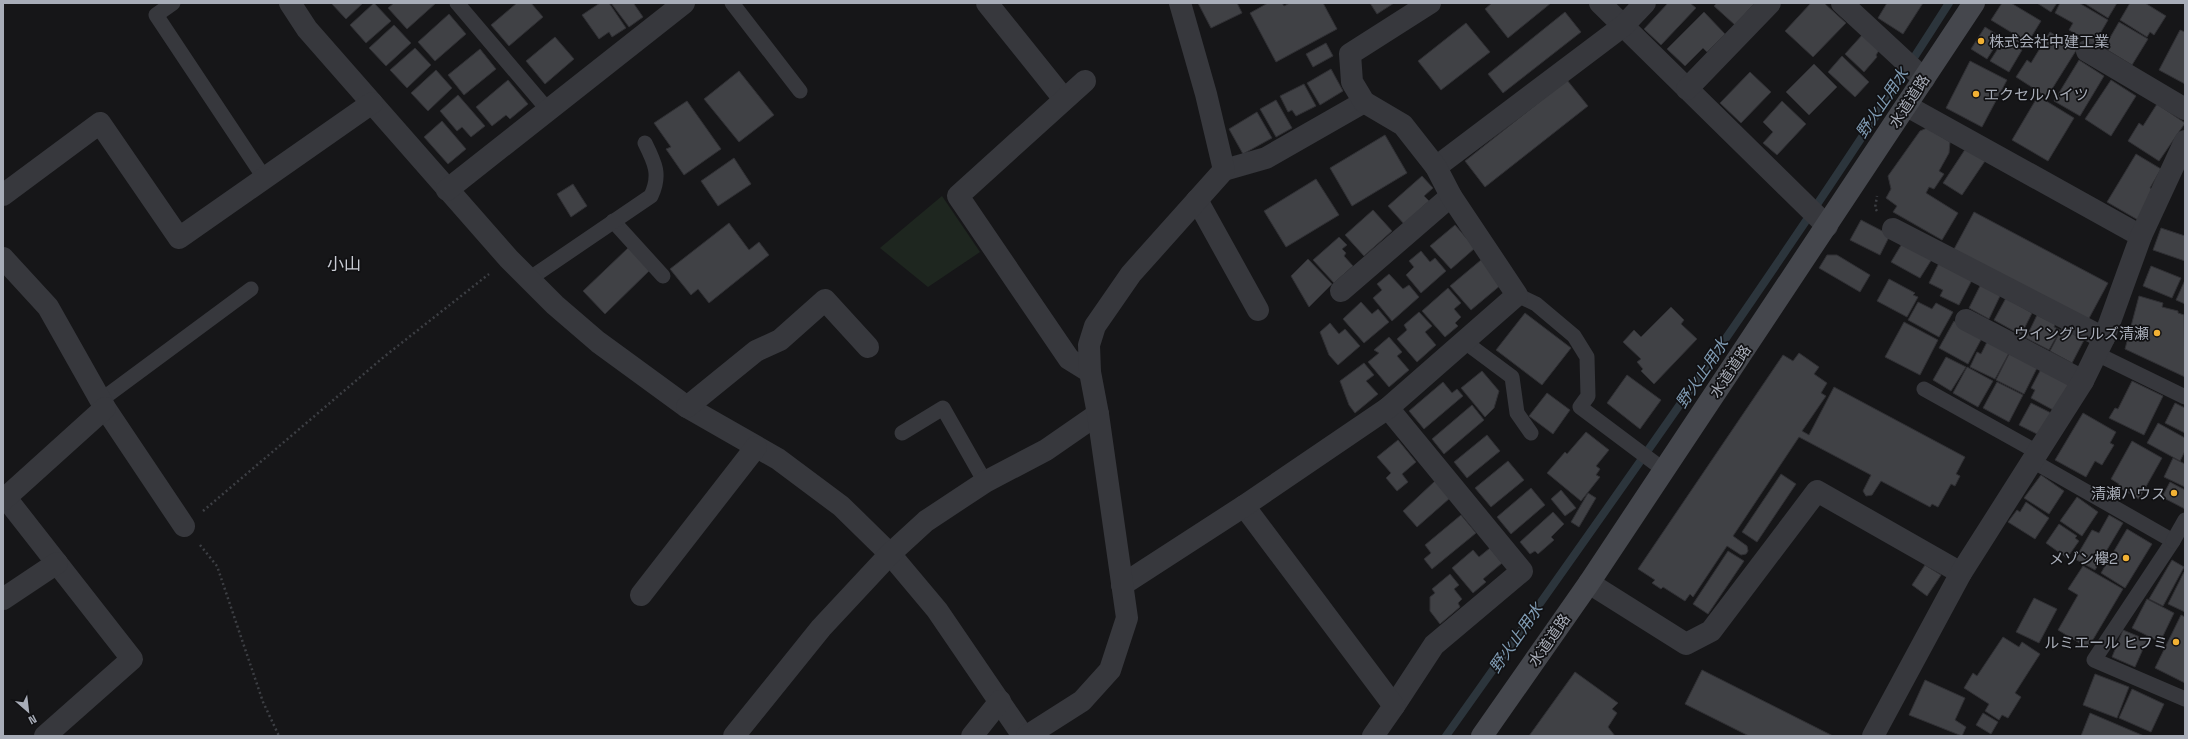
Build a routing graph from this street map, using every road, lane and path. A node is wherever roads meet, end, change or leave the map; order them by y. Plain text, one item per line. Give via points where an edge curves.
1 (173, 3) edge
2 (290, 3) edge
3 (457, 3) edge
4 (684, 3) edge
5 (732, 3) edge
6 (987, 3) edge
7 (1180, 3) edge
8 (1430, 3) edge
9 (1600, 3) edge
10 (1645, 3) edge
11 (1770, 3) edge
12 (1842, 3) edge
13 (1974, 3) edge
14 (1623, 26) junction
15 (2087, 51) dead end
16 (1913, 68) junction
17 (1085, 81) dead end
18 (1687, 89) junction
19 (800, 91) dead end
20 (1064, 99) junction
21 (1364, 102) junction
22 (372, 103) junction
23 (1906, 106) junction
24 (2185, 109) edge
25 (548, 110) junction
26 (2185, 141) edge
27 (645, 143) dead end
28 (1436, 167) junction
29 (1224, 170) junction
30 (265, 179) junction
31 (447, 190) junction
32 (3, 195) edge
33 (1451, 196) junction
34 (1197, 200) junction
35 (1815, 216) junction
36 (614, 221) junction
37 (1893, 229) dead end
38 (2141, 236) junction
39 (3, 258) edge
40 (508, 259) junction
41 (663, 276) dead end
42 (529, 279) junction
43 (250, 289) dead end
44 (1341, 290) dead end
45 (1517, 295) junction
46 (1258, 310) dead end
47 (1966, 320) dead end
48 (1465, 342) junction
49 (2101, 346) junction
50 (868, 347) dead end
51 (1090, 372) junction
52 (2083, 381) junction
53 (1924, 389) dead end
54 (2185, 397) edge
55 (103, 404) junction
56 (686, 407) junction
57 (1388, 408) junction
58 (1098, 414) junction
59 (902, 433) dead end
60 (1531, 433) dead end
61 (756, 447) junction
62 (2034, 456) junction
63 (1662, 468) junction
64 (985, 482) junction
65 (4, 497) edge
66 (1244, 506) junction
67 (2185, 520) edge
68 (184, 526) junction
69 (2173, 541) junction
70 (890, 554) junction
71 (57, 563) junction
72 (1961, 573) junction
73 (1589, 583) junction
74 (1122, 585) junction
75 (641, 595) dead end
76 (3, 599) edge
77 (2185, 699) edge
78 (1000, 702) junction
79 (1394, 706) junction
80 (45, 736) edge
81 (279, 736) edge
82 (734, 736) edge
83 (972, 736) edge
84 (1023, 736) edge
85 (1027, 736) edge
86 (1373, 736) edge
87 (1482, 736) edge
88 (1873, 736) edge

1 - 30 lane via 156,14
2 - 22 street via 307,29
3 - 25 lane
4 - 25 street
5 - 19 lane
6 - 20 street
7 - 29 street
8 - 21 street via 1350,54 1352,82
9 - 14 street
10 - 14 street
11 - 18 street
12 - 16 street
13 - 16 street, 水道道路
14 - 18 street
14 - 28 street
15 - 24 street
16 - 23 street, 水道道路
17 - 20 street
18 - 35 street
20 - 51 street via 958,196 1069,359
21 - 28 street via 1403,125
21 - 29 street via 1266,158
22 - 30 street
22 - 31 street
23 - 35 street, 水道道路
23 - 38 street
25 - 31 street
26 - 38 street
27 - 36 lane via 654,162 657,183 651,196
28 - 33 street
29 - 34 street
30 - 32 street via 179,238 100,123
31 - 40 street
33 - 44 street
33 - 45 street
34 - 46 street
34 - 51 street via 1131,274 1095,326 1089,346
35 - 63 street, 水道道路
36 - 41 lane
36 - 42 lane
37 - 49 street
38 - 49 street
39 - 55 street via 48,307
40 - 42 street
40 - 68 path via 385,356
42 - 56 street via 598,342
43 - 55 lane
45 - 48 street
45 - 63 lane via 1536,304 1574,336 1587,357 1588,396 1580,407
47 - 52 street
48 - 57 street
48 - 60 lane via 1512,378 1517,412
49 - 52 street
49 - 54 lane
50 - 56 street via 825,300 780,340 756,351
51 - 58 street
52 - 62 street
53 - 62 lane
55 - 65 street
55 - 68 street
56 - 61 street
57 - 66 street
57 - 79 street via 1522,571 1434,646
58 - 64 street via 1046,450
58 - 74 street
59 - 64 lane via 942,408
61 - 70 street via 778,459 841,506
61 - 75 street
62 - 69 lane
62 - 72 street
63 - 73 street, 水道道路
64 - 70 street via 926,521
65 - 71 street
66 - 74 street
66 - 79 street
67 - 69 lane
68 - 81 path via 217,566 263,702
69 - 77 lane via 2094,660
70 - 78 street via 937,610
70 - 82 street via 821,628
71 - 76 street
71 - 80 street via 132,659
72 - 73 street via 1816,491 1711,630 1686,644
72 - 88 street
73 - 87 street, 水道道路
74 - 85 street via 1128,618 1110,670 1082,701
78 - 83 street
78 - 84 street
79 - 86 street

